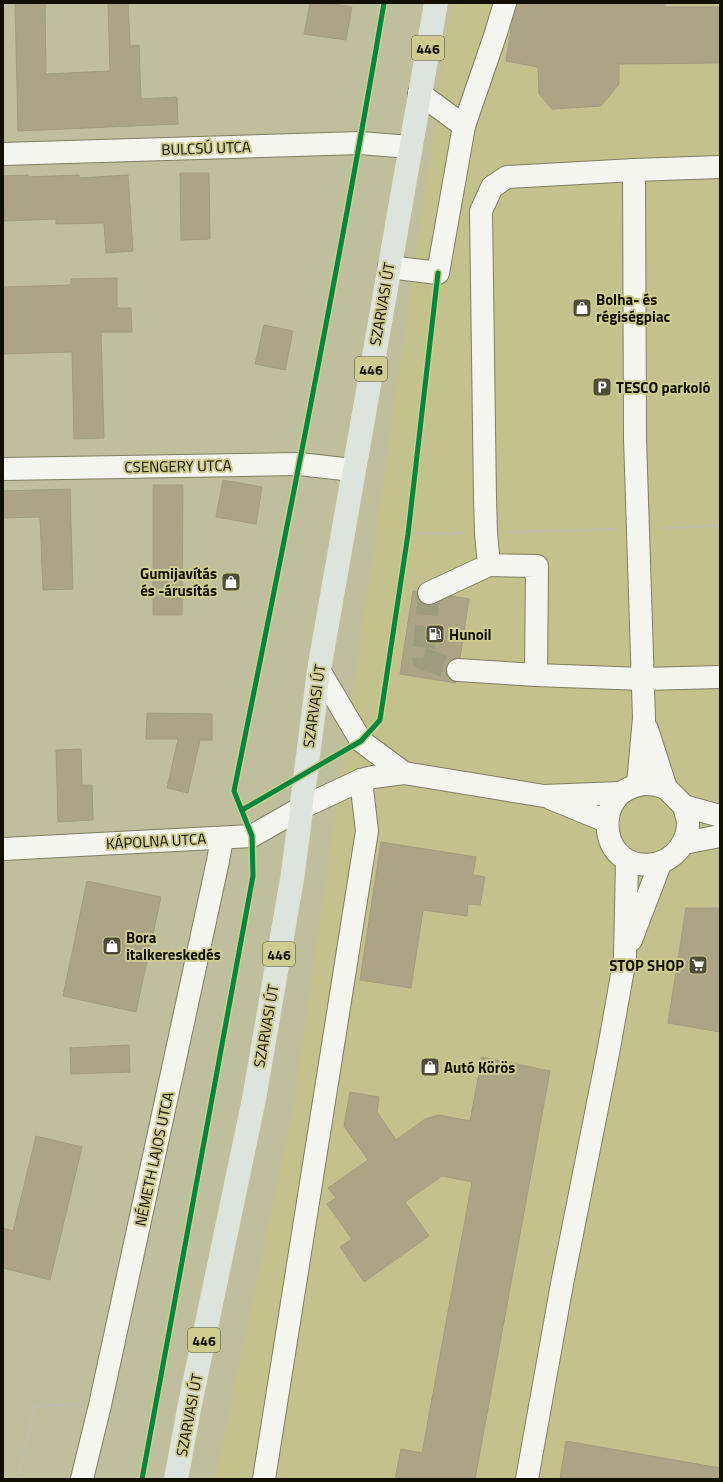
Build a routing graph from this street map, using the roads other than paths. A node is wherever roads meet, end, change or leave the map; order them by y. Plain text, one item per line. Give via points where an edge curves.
1 (436, 3) edge
2 (505, 3) edge
3 (419, 93) junction
4 (464, 126) junction
5 (410, 147) junction
6 (3, 154) edge
7 (720, 167) edge
8 (634, 170) junction
9 (389, 267) junction
10 (3, 469) edge
11 (353, 470) junction
12 (489, 565) junction
13 (429, 593) dead end
14 (319, 670) junction
15 (458, 670) tunnel mouth
16 (536, 675) junction
17 (720, 677) edge
18 (643, 679) junction
19 (644, 718) junction
20 (404, 773) junction
21 (361, 780) junction
22 (666, 788) junction
23 (629, 789) junction
24 (544, 796) junction
25 (684, 806) junction
26 (302, 808) junction
27 (720, 816) edge
28 (606, 821) junction
29 (720, 836) edge
30 (222, 838) junction
31 (684, 843) junction
32 (3, 849) edge
33 (627, 861) junction
34 (660, 864) junction
35 (625, 958) junction
36 (82, 1479) edge
37 (176, 1479) edge
38 (264, 1479) edge
39 (527, 1479) edge

1 - 3 main road, SZARVASI ÚT / 446
2 - 4 street
3 - 4 street
3 - 5 main road, SZARVASI ÚT / 446
4 - 9 street via 438,273
5 - 6 street, BULCSÚ UTCA via 360,144
5 - 9 main road, SZARVASI ÚT / 446
7 - 8 street
8 - 12 street via 507,177 492,187 481,211 486,533
8 - 18 street via 634,438
9 - 11 main road, SZARVASI ÚT / 446
10 - 11 street, CSENGERY UTCA via 300,464
11 - 14 main road, SZARVASI ÚT / 446
12 - 13 street
12 - 16 street via 537,566
14 - 20 street via 361,741
14 - 26 main road, SZARVASI ÚT / 446
15 - 16 street
16 - 18 street
17 - 18 street
18 - 19 street
19 - 22 street
19 - 23 street
20 - 21 street, KÁPOLNA UTCA
20 - 24 street
21 - 26 street, KÁPOLNA UTCA
21 - 38 street via 367,831
22 - 23 street via 653,784
22 - 25 street
23 - 24 street
23 - 28 street via 612,804
24 - 28 street
25 - 27 street
25 - 31 street via 688,825
26 - 30 street, KÁPOLNA UTCA via 252,836
26 - 37 main road, SZARVASI ÚT / 446 via 254,1099
28 - 33 street via 609,841
29 - 31 street
30 - 32 street, KÁPOLNA UTCA
30 - 36 street, NÉMETH LAJOS UTCA
31 - 34 street via 672,857
33 - 34 street via 645,866
33 - 35 street
34 - 35 street
35 - 39 street

